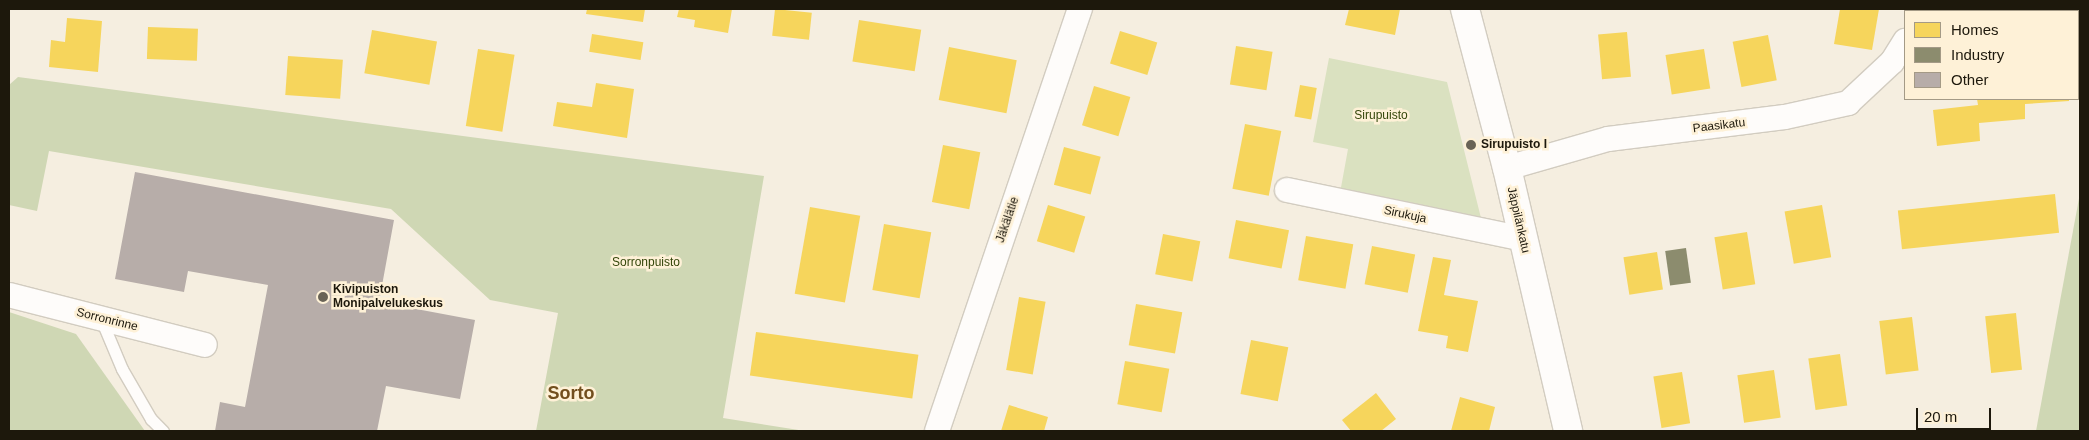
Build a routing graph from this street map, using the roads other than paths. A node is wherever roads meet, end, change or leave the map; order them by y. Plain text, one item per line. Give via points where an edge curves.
1 (1080, 9) edge
2 (1465, 9) edge
3 (1904, 42) edge
4 (1507, 168) junction
5 (1287, 190) dead end
6 (1522, 239) junction
7 (9, 295) edge
8 (101, 319) junction
9 (205, 345) dead end
10 (162, 431) edge
11 (937, 431) edge
12 (1568, 431) edge

1 - 11 street, Jäkälätie
2 - 4 street, Jäppilänkatu
3 - 4 street, Paasikatu via 1892,62 1848,103 1785,117 1608,139
4 - 6 street, Jäppilänkatu
5 - 6 street, Sirukuja
6 - 12 street, Jäppilänkatu
7 - 8 street, Sorronrinne
8 - 9 street, Sorronrinne
8 - 10 lane via 122,369 151,419

